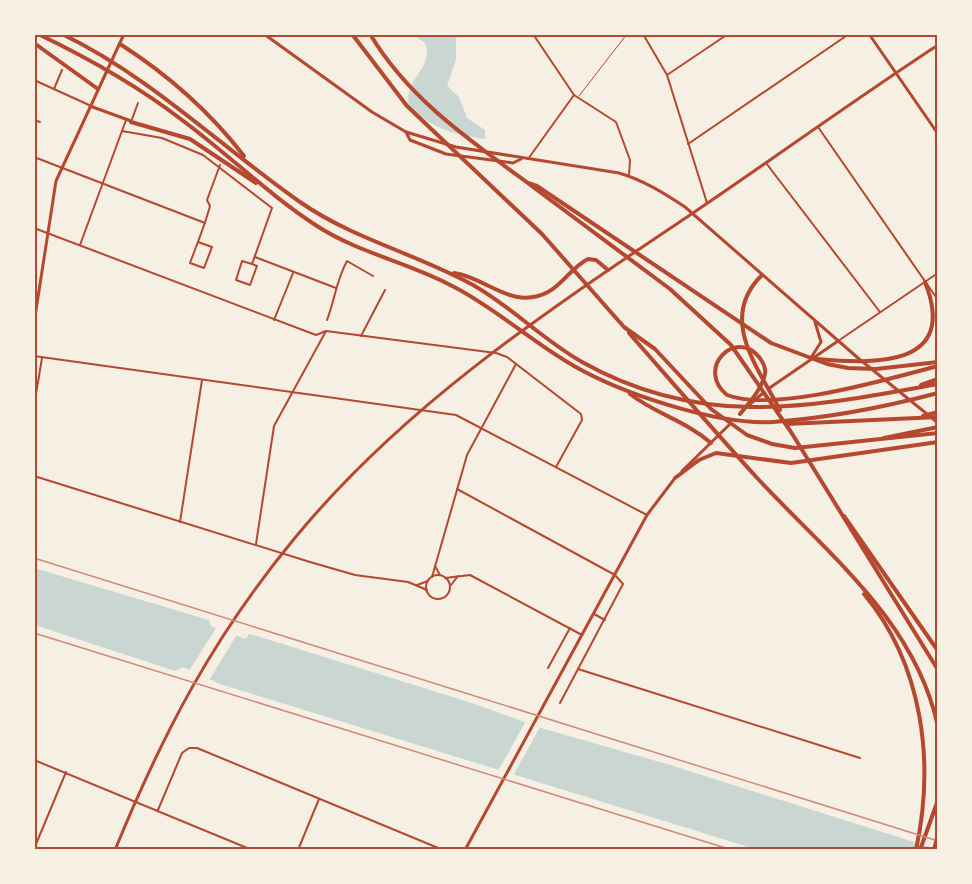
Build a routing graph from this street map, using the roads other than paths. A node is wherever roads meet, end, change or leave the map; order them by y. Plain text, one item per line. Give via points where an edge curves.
1 (38, 34) edge
2 (62, 34) edge
3 (124, 34) edge
4 (264, 34) edge
5 (352, 34) edge
6 (370, 34) edge
7 (533, 34) edge
8 (627, 34) edge
9 (643, 34) edge
10 (728, 34) edge
11 (849, 34) edge
12 (869, 34) edge
13 (34, 43) edge
14 (120, 44) junction
15 (938, 45) edge
16 (62, 70) dead end
17 (895, 73) junction
18 (667, 75) junction
19 (34, 80) edge
20 (54, 89) junction
21 (98, 89) junction
22 (576, 97) junction
23 (138, 103) dead end
24 (90, 106) junction
25 (34, 120) edge
26 (129, 121) junction
27 (40, 122) dead end
28 (818, 127) junction
29 (122, 131) junction
30 (406, 132) junction
31 (938, 134) edge
32 (688, 144) junction
33 (34, 157) edge
34 (522, 159) junction
35 (528, 160) junction
36 (248, 162) junction
37 (766, 163) junction
38 (219, 165) junction
39 (62, 167) junction
40 (628, 176) junction
41 (102, 183) junction
42 (528, 183) junction
43 (707, 203) junction
44 (287, 206) junction
45 (692, 214) junction
46 (205, 223) junction
47 (34, 228) edge
48 (48, 233) junction
49 (198, 242) junction
50 (80, 245) junction
51 (255, 257) junction
52 (252, 264) junction
53 (608, 270) junction
54 (294, 271) junction
55 (450, 273) junction
56 (938, 273) edge
57 (762, 275) junction
58 (374, 276) dead end
59 (925, 282) junction
60 (338, 288) junction
61 (385, 290) dead end
62 (938, 300) edge
63 (880, 312) junction
64 (274, 320) junction
65 (327, 320) dead end
66 (815, 321) junction
67 (34, 323) edge
68 (624, 327) junction
69 (326, 331) junction
70 (361, 336) junction
71 (838, 341) junction
72 (819, 352) junction
73 (34, 356) edge
74 (42, 357) junction
75 (810, 358) junction
76 (516, 363) junction
77 (938, 364) edge
78 (938, 379) edge
79 (202, 380) junction
80 (938, 384) edge
81 (909, 389) junction
82 (625, 390) junction
83 (938, 393) edge
84 (291, 394) junction
85 (34, 406) edge
86 (938, 412) edge
87 (740, 414) junction
88 (938, 417) edge
89 (916, 418) junction
90 (771, 422) junction
91 (938, 425) edge
92 (482, 427) junction
93 (791, 432) junction
94 (938, 433) edge
95 (875, 441) junction
96 (938, 442) edge
97 (711, 443) junction
98 (556, 467) junction
99 (34, 476) edge
100 (675, 478) junction
101 (457, 489) junction
102 (841, 513) junction
103 (646, 515) junction
104 (180, 522) junction
105 (256, 544) junction
106 (435, 566) junction
107 (843, 568) junction
108 (440, 575) junction
109 (458, 576) junction
110 (615, 576) junction
111 (432, 577) junction
112 (446, 578) junction
113 (429, 580) junction
114 (417, 585) junction
115 (450, 586) junction
116 (427, 590) junction
117 (594, 614) junction
118 (605, 620) junction
119 (570, 628) junction
120 (582, 635) junction
121 (938, 651) edge
122 (548, 668) dead end
123 (578, 669) junction
124 (938, 670) edge
125 (560, 703) dead end
126 (938, 727) edge
127 (860, 758) dead end
128 (34, 760) edge
129 (66, 772) junction
130 (319, 799) junction
131 (938, 800) edge
132 (158, 810) junction
133 (938, 833) edge
134 (34, 849) edge
135 (115, 849) edge
136 (252, 849) edge
137 (298, 849) edge
138 (443, 849) edge
139 (465, 849) edge
140 (918, 849) edge
141 (934, 849) edge

1 - 44 highway via 126,82 181,119
2 - 36 highway via 132,72
3 - 14 main road
4 - 30 main road
5 - 68 highway via 384,79 427,126 542,234
6 - 42 highway via 397,71 451,126
7 - 22 street
8 - 22 lane
9 - 18 street
10 - 18 street
11 - 32 street
12 - 17 main road
13 - 21 highway
14 - 21 main road
14 - 36 highway via 154,67 206,112
15 - 17 main road
16 - 20 street
17 - 28 main road
17 - 31 main road
18 - 32 street
19 - 20 street
20 - 24 street
21 - 24 main road
22 - 35 street
22 - 40 street via 616,122 630,160
23 - 26 street
24 - 26 main road
24 - 39 main road
25 - 27 street
26 - 29 street
26 - 44 highway via 190,139
28 - 37 main road
28 - 59 street
29 - 38 street via 182,144
29 - 41 street
30 - 34 main road via 456,147
30 - 34 main road via 410,140 446,154 513,163
32 - 43 street
33 - 39 street
34 - 35 main road
35 - 40 main road
36 - 55 highway via 322,215 361,236
37 - 43 main road
37 - 63 street
38 - 46 street via 207,200 210,206
38 - 51 street via 272,208
39 - 41 street
39 - 48 main road
40 - 45 main road via 669,196
41 - 46 street
41 - 50 street
42 - 75 highway via 753,332
42 - 93 highway via 670,289 722,336
43 - 45 main road
44 - 82 highway via 348,243 456,287 558,357
45 - 53 main road
45 - 57 main road
46 - 49 street
47 - 48 street
48 - 50 street
48 - 67 main road
49 - 49 street via 212,247 204,268 190,263
50 - 64 street
51 - 52 street
51 - 54 street
52 - 52 street via 243,261 236,280 249,285 257,266
53 - 55 highway via 592,259 544,294 519,297 498,292 463,274
53 - 135 main road via 455,380 383,443 294,539 248,598 170,725
54 - 60 street
54 - 64 street
55 - 81 highway via 496,299 581,362 672,396 736,408 765,409 825,404
56 - 59 street
57 - 66 main road
57 - 93 highway via 743,303 741,327
58 - 60 street via 347,261 335,282
59 - 62 street
59 - 63 street
59 - 75 highway via 932,299 932,324 923,344 912,353 874,363
60 - 65 street
61 - 70 street
63 - 71 street
64 - 69 street via 316,335
66 - 71 main road
66 - 72 main road via 821,339
68 - 95 highway via 655,349 717,414 740,431 795,448
68 - 107 highway
69 - 70 street
69 - 84 street
70 - 76 street via 496,353
71 - 72 main road
71 - 91 main road
72 - 87 main road
73 - 74 street
74 - 79 street
74 - 85 street
75 - 77 highway via 841,367 876,369
76 - 92 street
76 - 98 street via 582,417
77 - 87 highway via 822,393 753,399 734,398 722,391 715,380 717,362 729,350 746,348 762,362 765,373 763,380
78 - 81 highway
79 - 84 street
79 - 104 street
80 - 81 highway
82 - 90 highway via 682,408
82 - 97 highway via 646,406 691,427
83 - 90 highway
84 - 92 street via 456,415
84 - 105 street via 274,426
86 - 89 highway
87 - 97 main road
88 - 89 highway
89 - 90 highway via 811,424
91 - 95 highway
92 - 98 street
92 - 101 street via 467,455
93 - 102 highway
94 - 95 highway
96 - 100 highway via 791,463 716,453
97 - 100 main road
98 - 103 street
99 - 104 street
100 - 103 main road
101 - 106 street
101 - 110 street
102 - 121 highway
102 - 124 highway
103 - 110 main road
104 - 105 street
105 - 114 street via 355,575
106 - 108 street
106 - 111 street
107 - 126 highway via 896,627 922,676
107 - 140 highway via 885,624 907,669 919,709 925,780
108 - 111 street
108 - 112 street
109 - 112 street
109 - 115 street
109 - 119 street via 470,575
110 - 117 main road
110 - 118 street via 623,584
111 - 113 street
112 - 115 street
113 - 114 street
113 - 116 street
114 - 116 street
115 - 116 street via 446,596 439,599
117 - 118 street
117 - 120 main road
118 - 123 street
119 - 120 street
119 - 122 street
120 - 139 main road
123 - 125 street
123 - 127 street
128 - 129 street
129 - 132 street
129 - 134 street
130 - 132 street via 189,748 182,753
130 - 137 street
130 - 138 street
131 - 140 highway
132 - 136 street
133 - 141 highway

